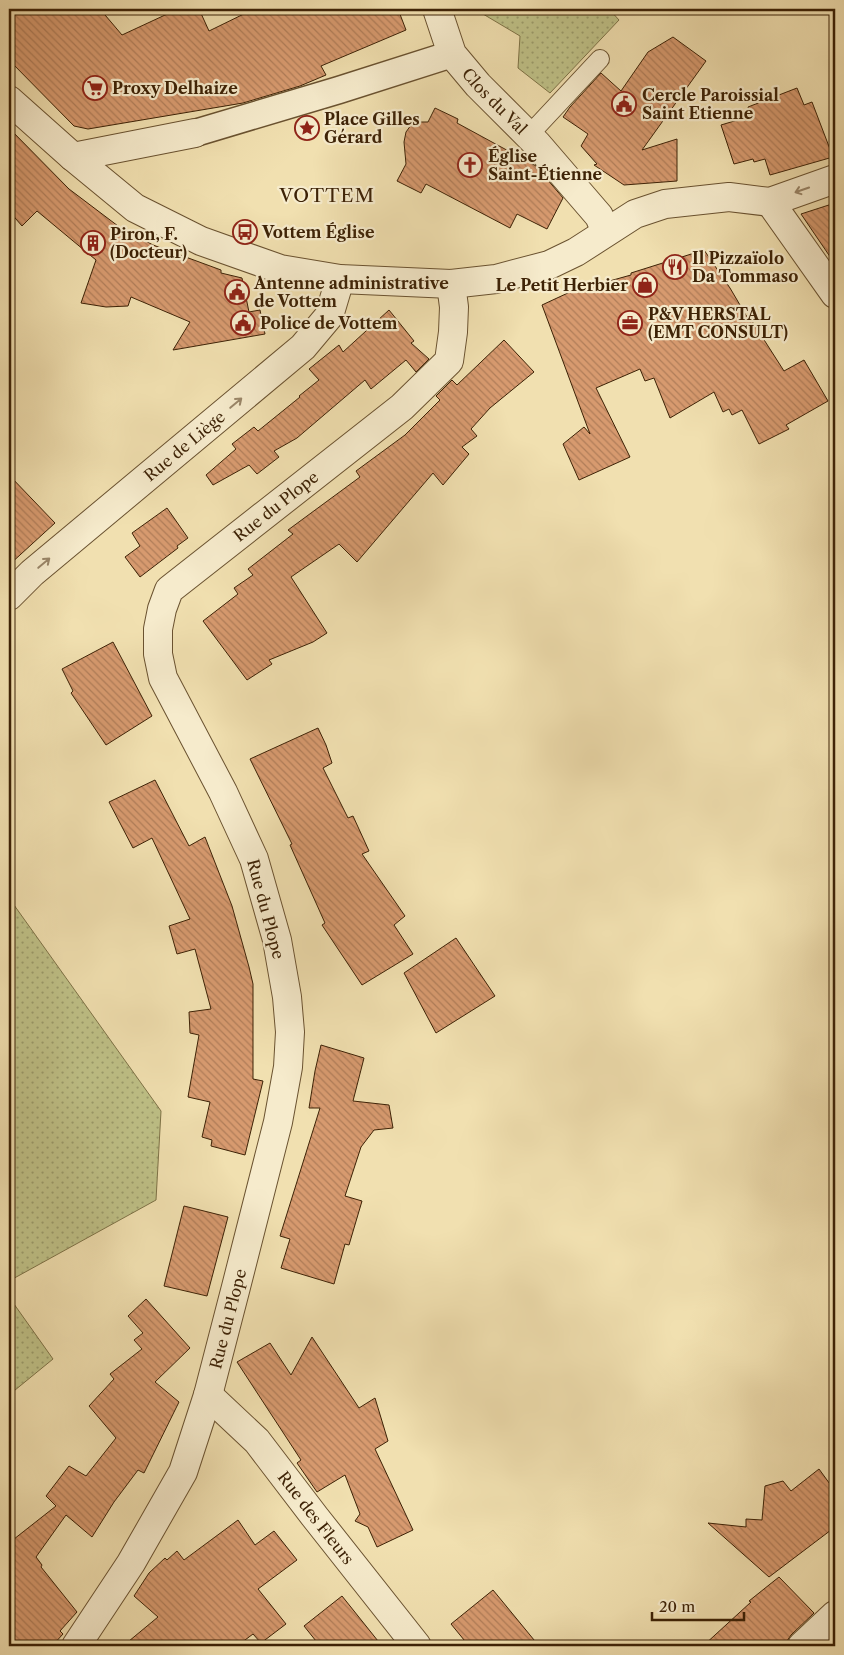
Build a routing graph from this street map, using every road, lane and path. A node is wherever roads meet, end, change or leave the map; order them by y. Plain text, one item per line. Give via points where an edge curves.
1 (437, 9) edge
2 (452, 54) junction
3 (600, 59) dead end
4 (9, 101) edge
5 (194, 133) joint
6 (529, 135) junction
7 (73, 157) junction
8 (835, 179) edge
9 (770, 202) junction
10 (606, 232) junction
11 (340, 279) junction
12 (451, 284) junction
13 (835, 294) edge
14 (9, 596) edge
15 (208, 1395) junction
16 (835, 1615) edge
17 (76, 1646) edge
18 (417, 1646) edge
19 (802, 1646) edge

1 - 2 street, Clos du Val
2 - 5 street
2 - 6 street, Clos du Val via 478,85
3 - 6 lane
4 - 7 street
5 - 7 street
6 - 10 street, Clos du Val via 599,216
7 - 11 street via 136,208 201,240 280,269
8 -> 9 street
9 - 10 street via 729,197 664,204 635,214
9 - 13 street
10 - 12 street via 549,265 496,280
11 - 12 street
14 -> 11 street, Rue de Liège via 32,573 303,347 329,316
12 - 15 street, Rue du Plope via 454,307 449,361 402,407 169,590 162,610 158,654 163,678 254,859 277,940 290,1032 288,1067 278,1122
15 - 17 street, Rue du Plope via 183,1472 131,1563
15 - 18 street, Rue des Fleurs via 257,1441
16 - 19 street

